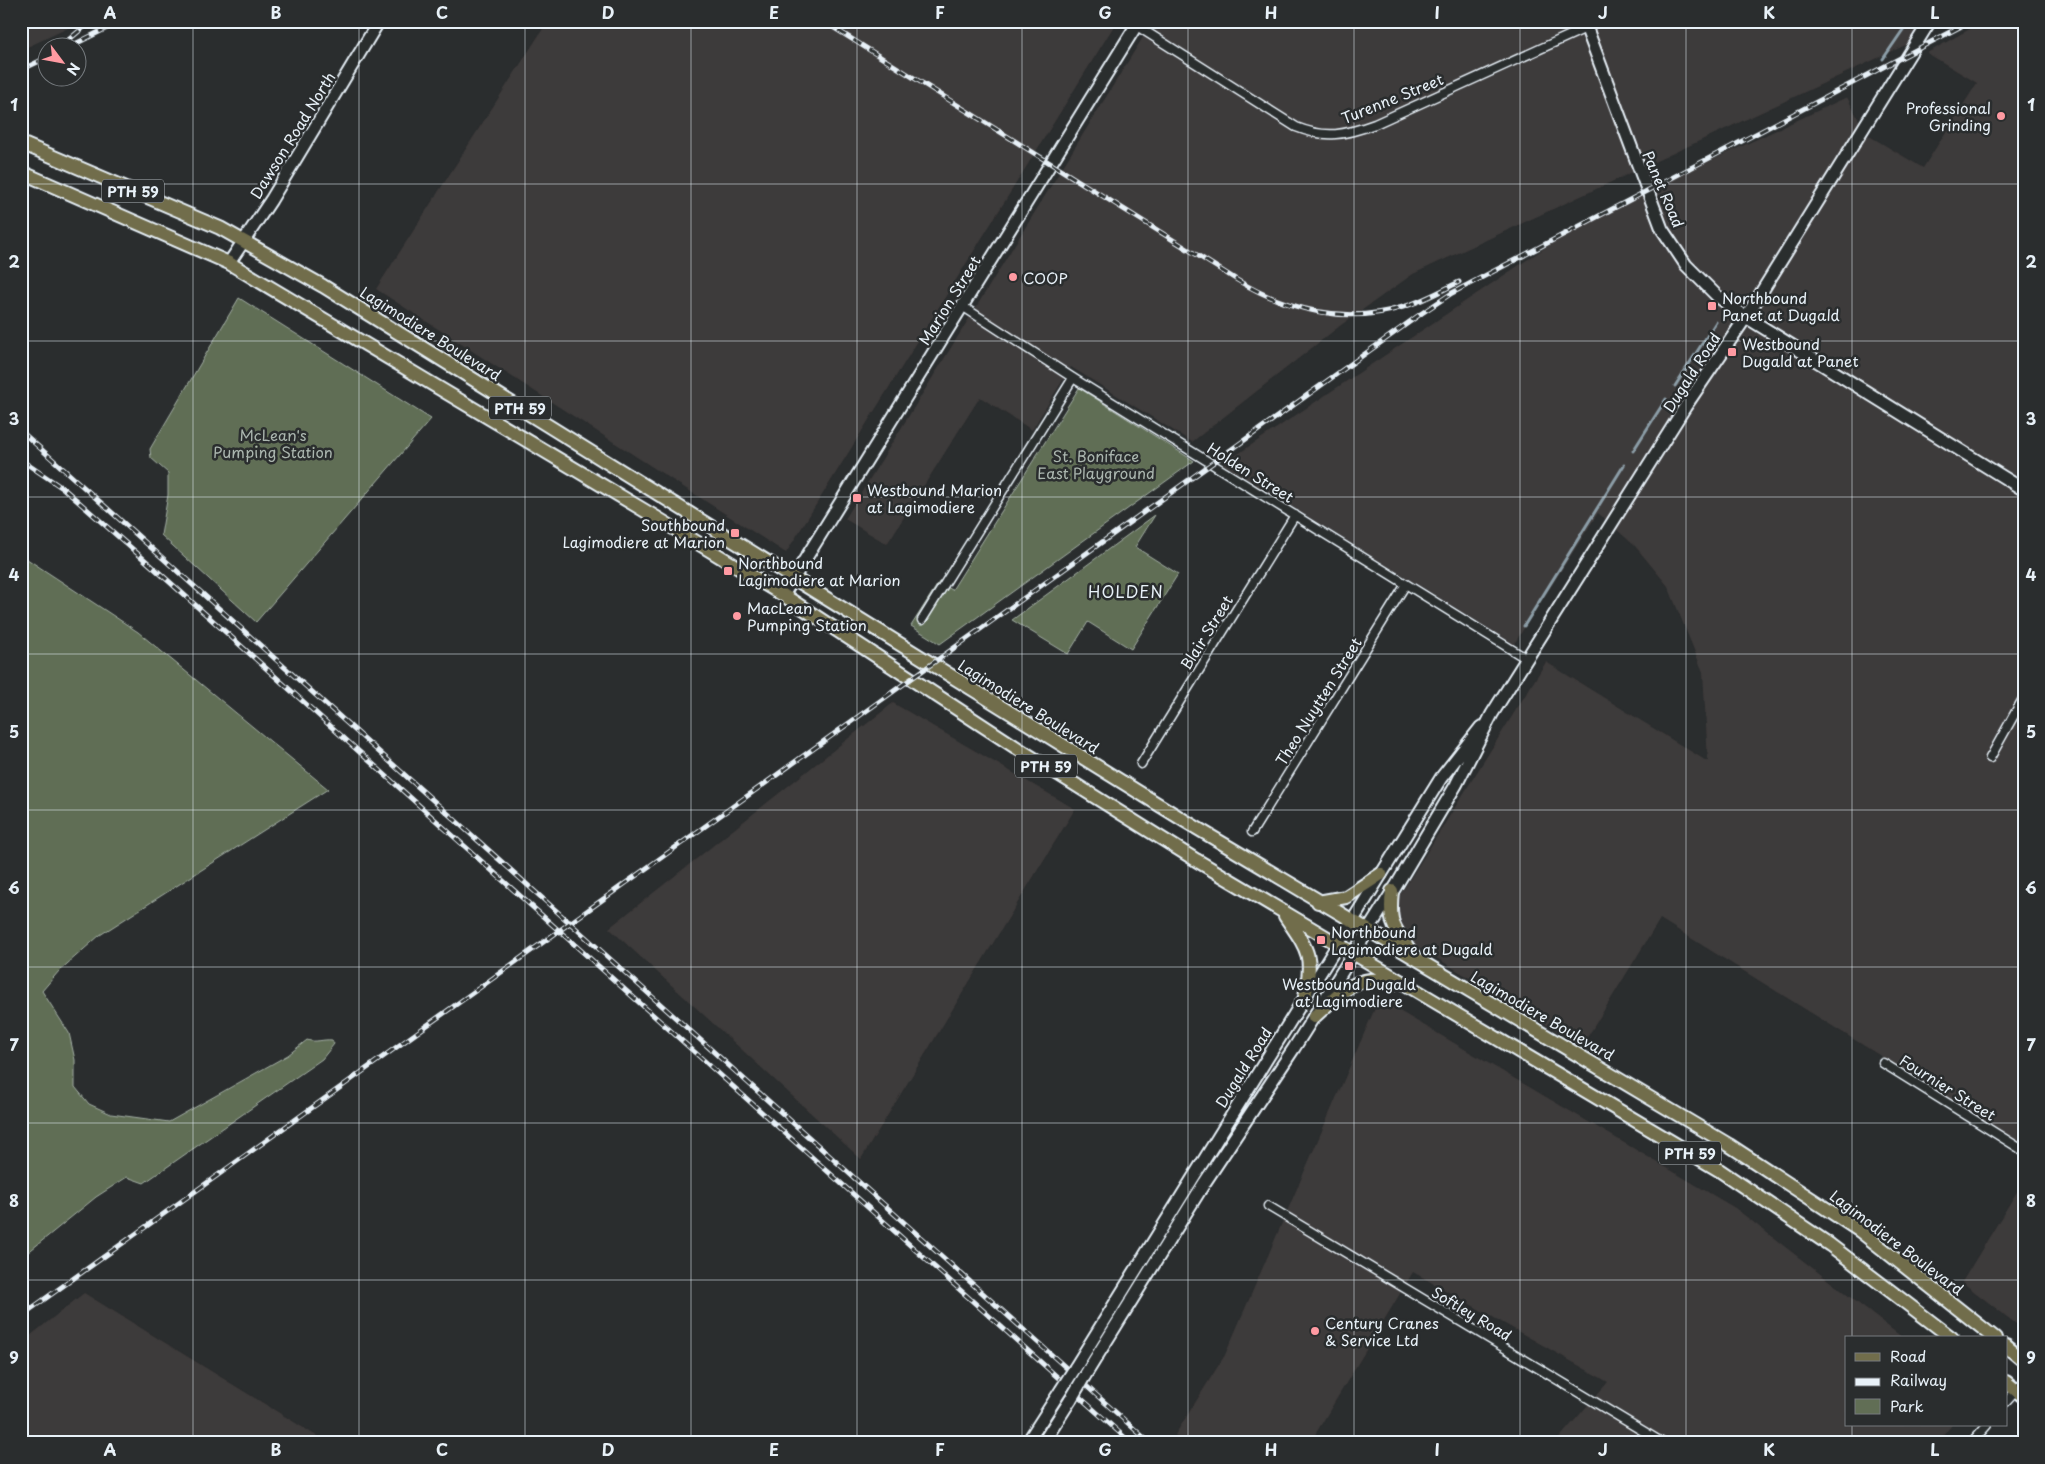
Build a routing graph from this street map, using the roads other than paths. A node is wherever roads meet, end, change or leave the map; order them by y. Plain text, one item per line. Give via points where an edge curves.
1 (379, 21) edge
2 (1930, 21) edge
3 (1138, 24) edge
4 (1585, 25) edge
5 (21, 143) edge
6 (21, 172) edge
7 (244, 240) junction
8 (229, 263) junction
9 (962, 306) junction
10 (1746, 317) junction
11 (1073, 378) junction
12 (2024, 490) edge
13 (1295, 515) junction
14 (793, 579) junction
15 (1406, 584) junction
16 (783, 595) junction
17 (922, 620) dead end
18 (1527, 659) junction
19 (2024, 697) edge
20 (1492, 714) junction
21 (1990, 758) dead end
22 (1141, 764) dead end
23 (1252, 832) dead end
24 (1381, 874) junction
25 (1392, 891) junction
26 (1318, 902) junction
27 (1282, 912) junction
28 (1352, 921) junction
29 (1368, 931) junction
30 (1337, 944) junction
31 (1354, 954) junction
32 (1416, 960) junction
33 (1414, 990) junction
34 (1305, 997) junction
35 (1314, 1017) junction
36 (1883, 1063) dead end
37 (2024, 1150) edge
38 (1268, 1206) dead end
39 (1949, 1336) edge
40 (1993, 1336) edge
41 (2008, 1348) edge
42 (2024, 1361) edge
43 (2008, 1383) edge
44 (2021, 1390) edge
45 (2008, 1400) edge
46 (1986, 1426) edge
47 (1028, 1443) edge
48 (1043, 1443) edge
49 (1663, 1443) edge
50 (1971, 1443) edge

1 - 7 street, Dawson Road North
2 - 10 street, Dugald Road
3 - 4 street, Turenne Street via 1287,122 1305,130 1334,135 1374,124
3 - 9 street, Marion Street
4 - 10 street, Panet Road via 1662,230 1686,265 1717,296
5 - 7 main road, Lagimodiere Boulevard / PTH 59
6 - 8 main road, PTH 59
7 - 8 street, Dawson Road North
7 - 14 main road, Lagimodiere Boulevard / PTH 59
8 - 16 main road, PTH 59
9 - 11 street, Holden Street
9 - 14 street, Marion Street
10 - 12 street, Panet Road
10 - 18 street, Dugald Road via 1680,415
11 - 13 street, Holden Street
11 - 17 street
13 - 15 street, Holden Street
13 - 22 street, Blair Street
14 - 16 street, Marion Street
14 - 26 main road, Lagimodiere Boulevard / PTH 59
15 - 18 street, Holden Street
15 - 23 street, Theo Nuytten Street
16 - 27 main road, PTH 59 via 1020,750
18 - 20 street, Dugald Road
19 - 21 street
20 - 24 street, Dugald Road via 1441,778
20 - 25 street, Dugald Road via 1456,785
24 - 26 main road via 1346,897
24 - 28 street, Dugald Road
25 - 29 street, Dugald Road
25 - 32 main road via 1390,910 1394,930
26 - 28 main road, Lagimodiere Boulevard / PTH 59
27 - 30 main road, PTH 59
27 - 34 main road via 1302,941 1309,959
28 - 29 main road, Lagimodiere Boulevard / PTH 59
28 - 30 street, Dugald Road
29 - 31 street, Dugald Road
29 - 32 main road, Lagimodiere Boulevard / PTH 59
30 - 31 main road, PTH 59
30 - 34 street, Dugald Road
31 - 33 main road, PTH 59
31 - 35 street, Dugald Road
32 - 40 main road, Lagimodiere Boulevard / PTH 59 via 1684,1117 1788,1182 1860,1231
33 - 35 main road via 1386,980 1363,980 1343,991
33 - 39 main road, PTH 59 via 1719,1170 1830,1245
34 - 47 street, Dugald Road, bridge
35 - 48 street, Dugald Road, bridge via 1205,1182
36 - 37 street, Fournier Street
38 - 49 street, Softley Road
41 - 42 main road
43 - 44 main road
44 - 45 street
46 - 50 street

